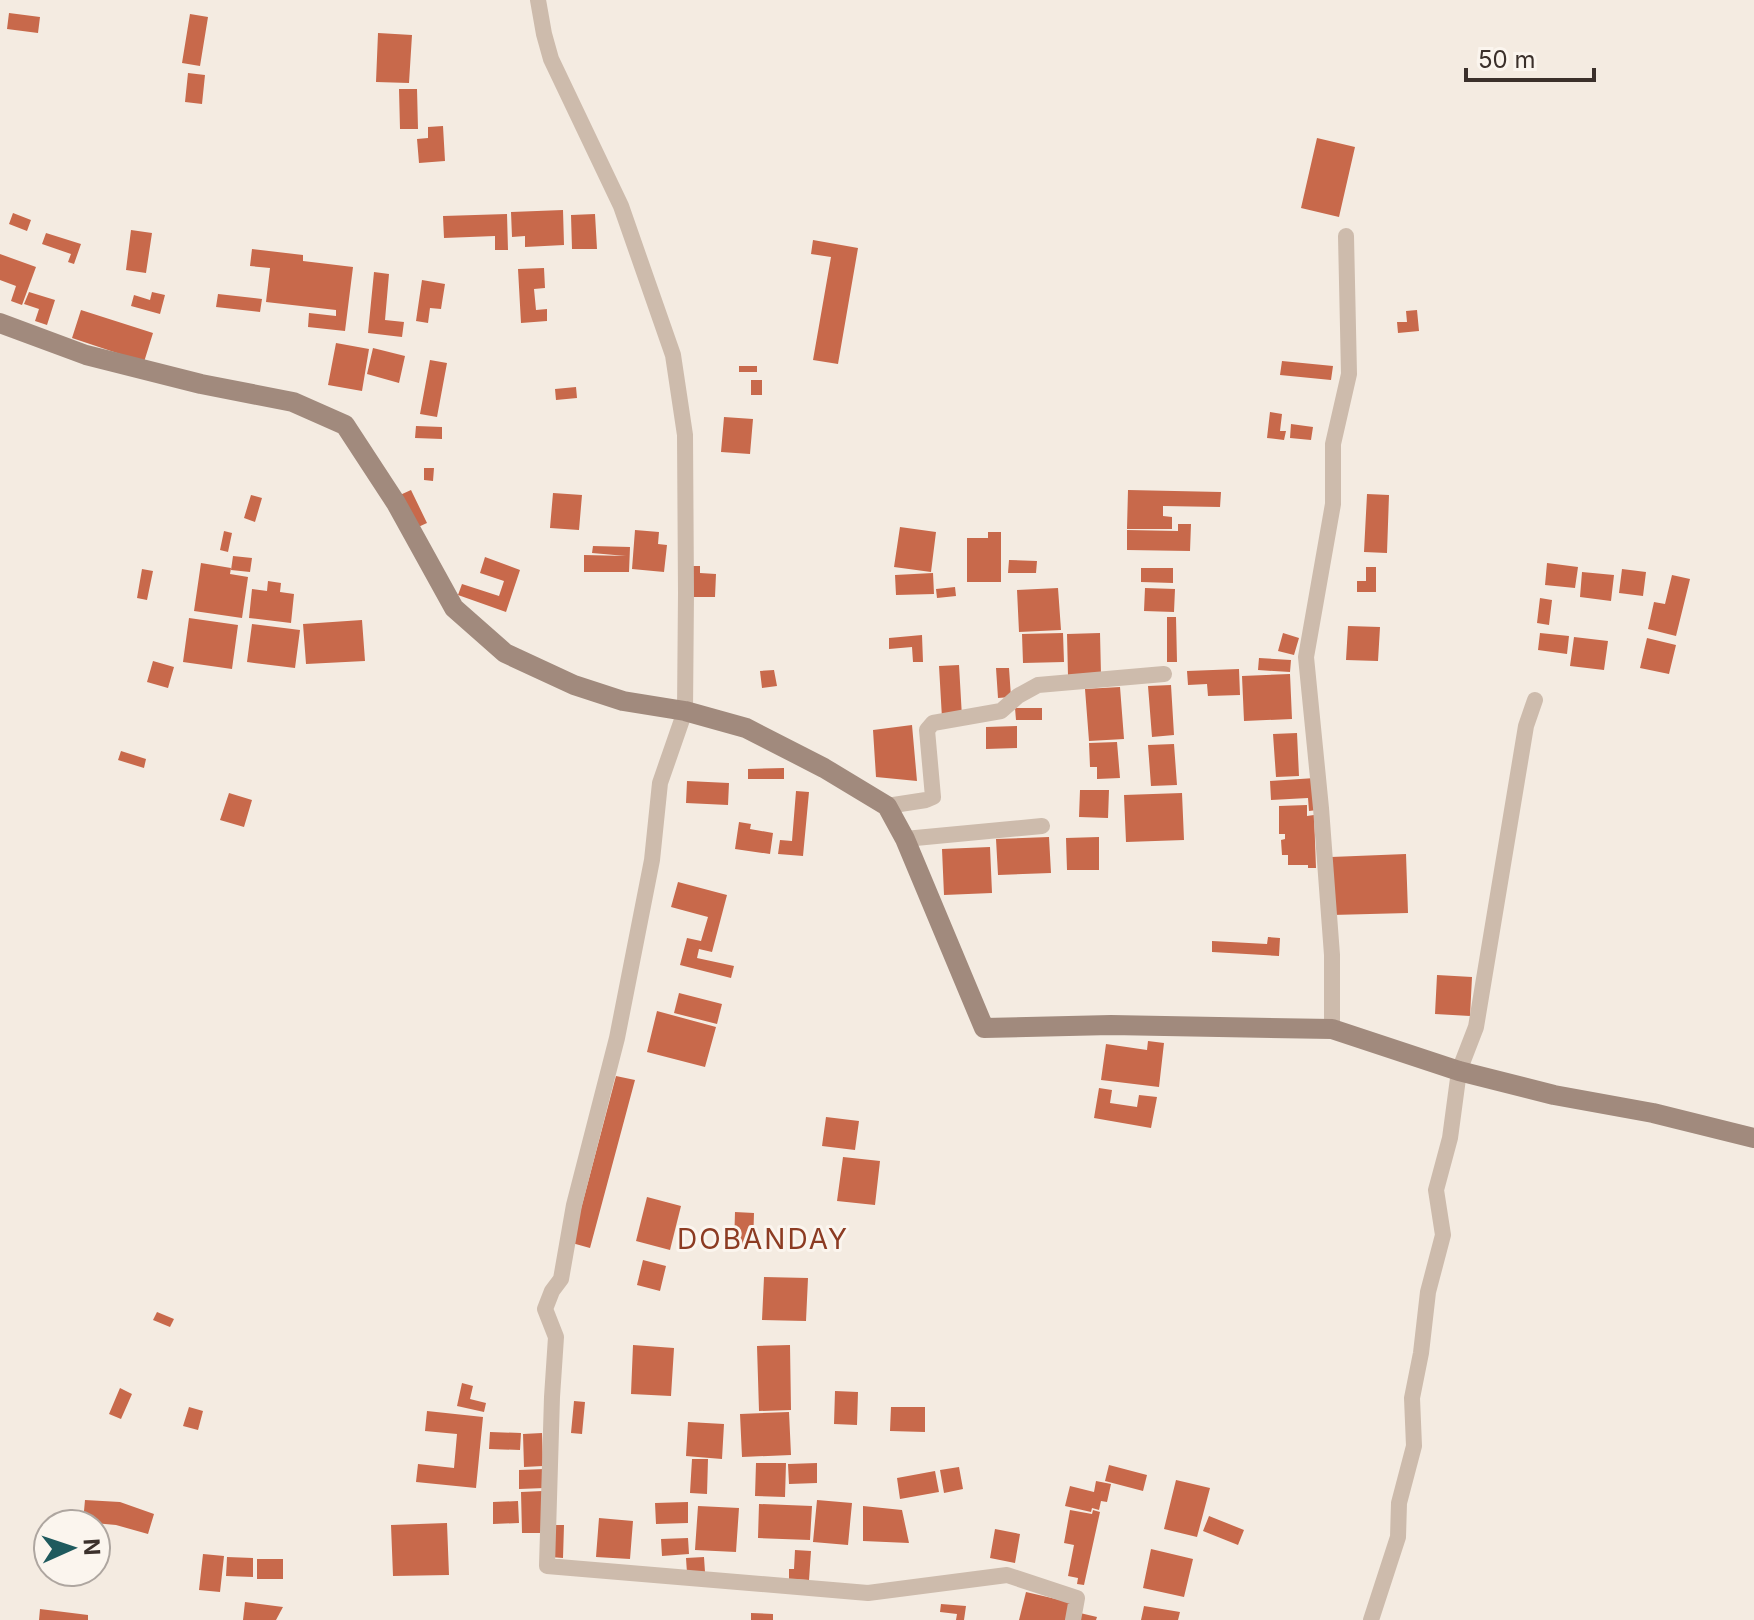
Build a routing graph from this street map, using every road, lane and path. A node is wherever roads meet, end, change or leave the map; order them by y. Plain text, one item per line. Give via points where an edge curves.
1 (538, 0) edge
2 (1346, 236) dead end
3 (0, 323) edge
4 (1164, 674) dead end
5 (1535, 700) dead end
6 (685, 711) junction
7 (887, 806) junction
8 (1042, 826) dead end
9 (905, 839) junction
10 (1332, 1029) junction
11 (1459, 1071) junction
12 (1754, 1138) edge
13 (1073, 1620) edge
14 (1371, 1620) edge

1 - 6 street via 551,59 621,206 673,355 685,435
2 - 10 street via 1349,374 1333,444 1333,504 1306,657 1332,955
3 - 6 street via 86,355 293,402 345,425 454,608 505,653 623,701
4 - 7 street via 1038,685 1001,711 933,723 927,730 933,797
5 - 11 street via 1526,726 1476,1027
6 - 7 street via 746,728
6 - 13 street via 660,783 652,860 617,1038 574,1205 561,1279 545,1309 556,1337 547,1566 868,1593 1007,1575 1077,1598
7 - 9 street
8 - 9 street
9 - 10 street via 984,1028
10 - 11 street
11 - 12 street
11 - 14 street via 1436,1190 1443,1235 1428,1292 1412,1398 1414,1446 1399,1503 1398,1537

